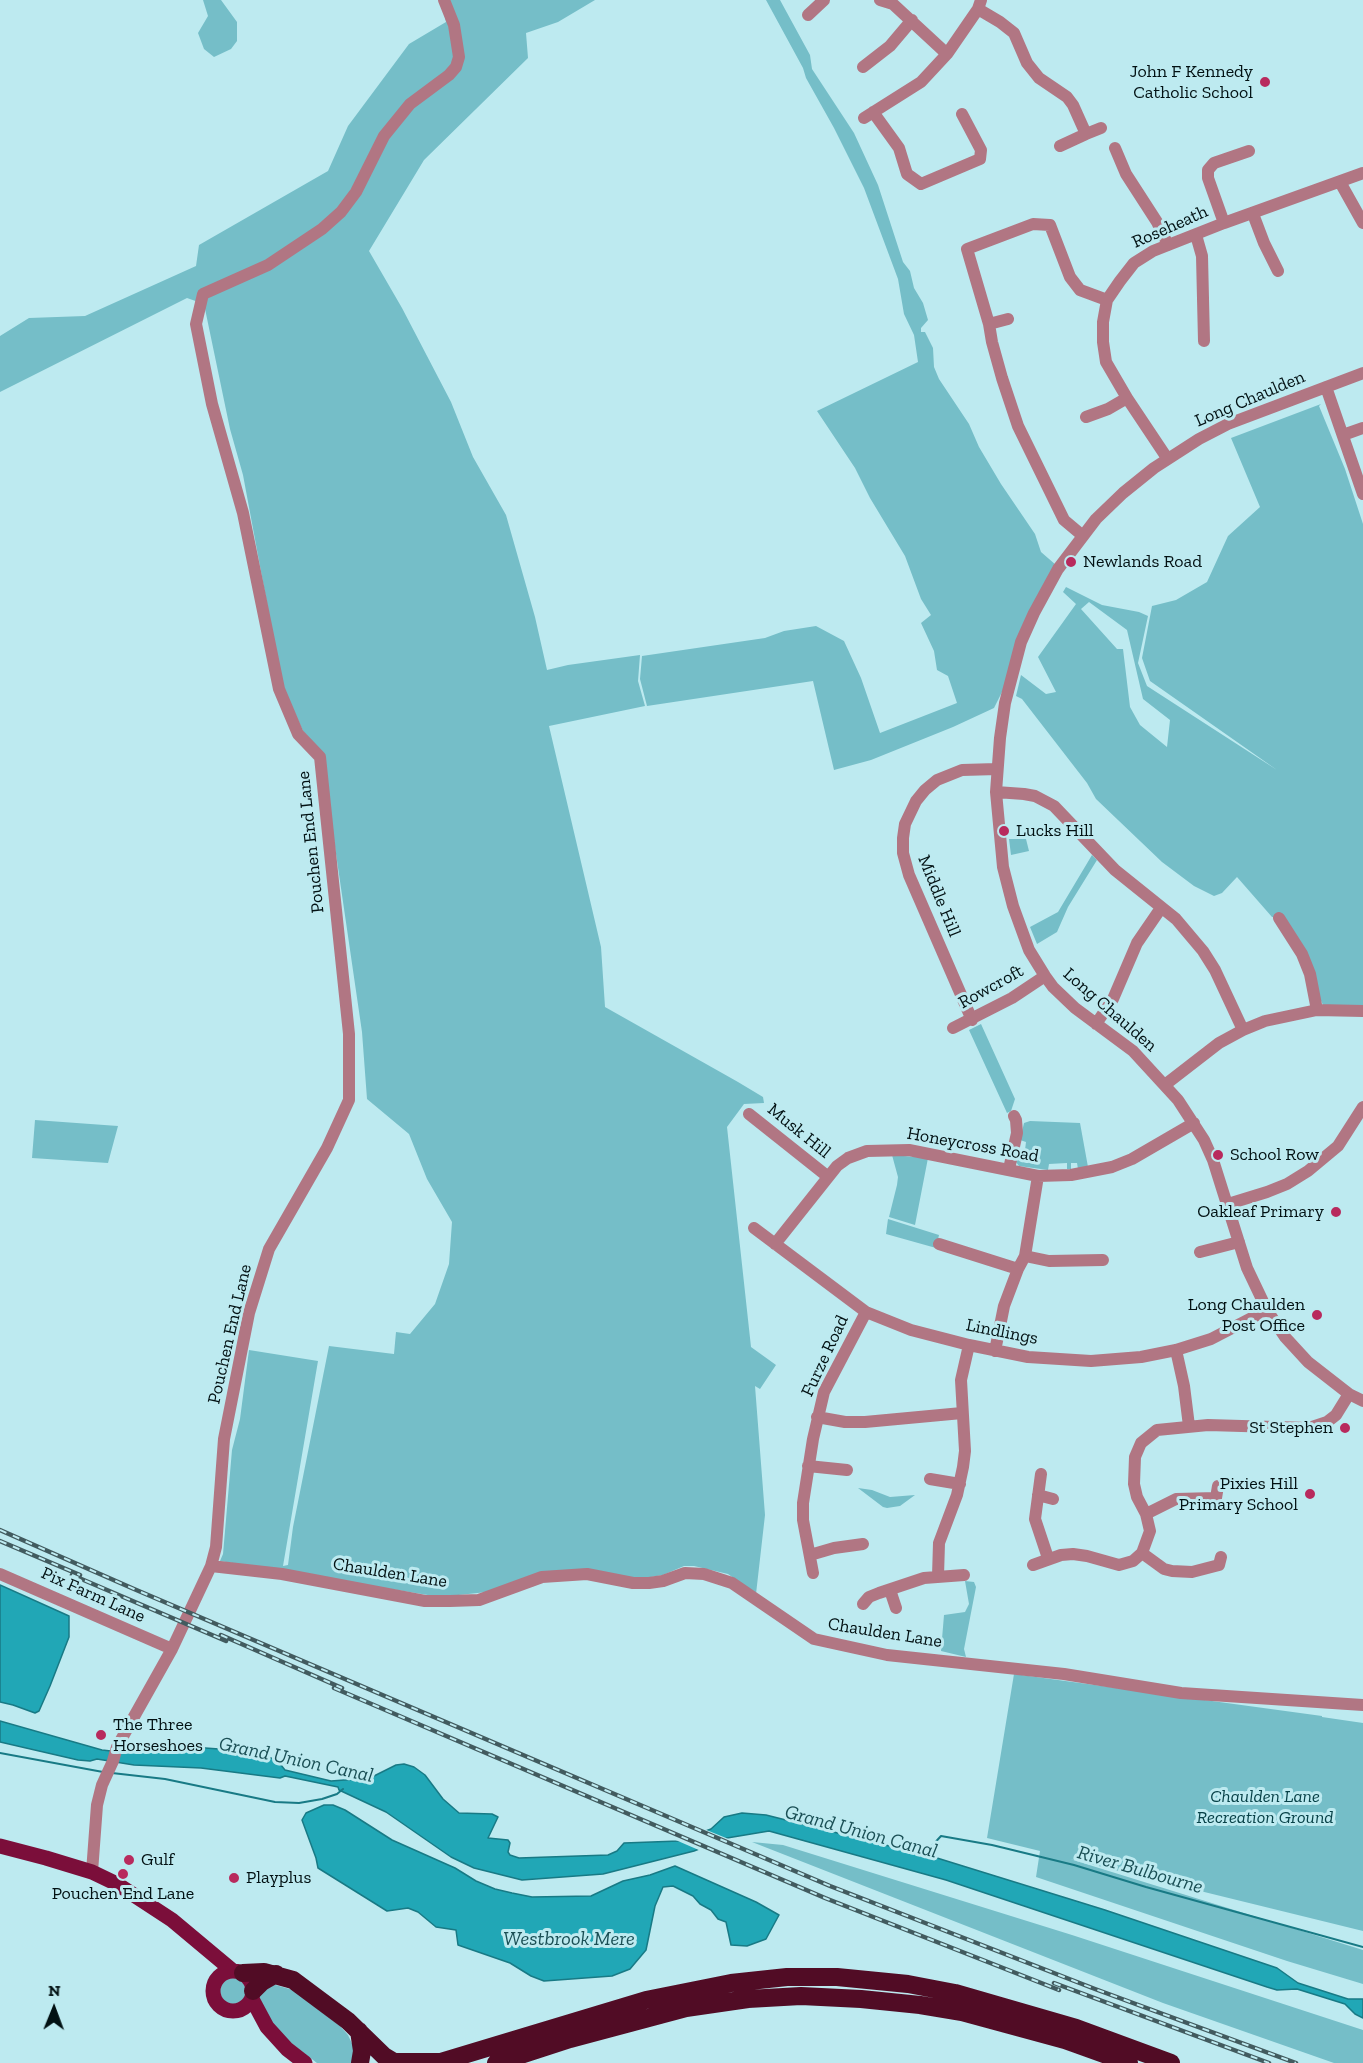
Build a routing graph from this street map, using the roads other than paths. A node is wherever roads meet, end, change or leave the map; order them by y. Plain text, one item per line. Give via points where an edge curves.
1 (444, 0) edge
2 (824, 0) edge
3 (889, 1) edge
4 (979, 4) edge
5 (808, 15) dead end
6 (912, 20) junction
7 (947, 54) junction
8 (863, 67) dead end
9 (962, 114) dead end
10 (1101, 128) dead end
11 (1086, 134) junction
12 (1060, 146) dead end
13 (1115, 148) dead end
14 (1249, 151) dead end
15 (1363, 173) edge
16 (1340, 182) junction
17 (1252, 214) junction
18 (1224, 223) junction
19 (1363, 223) edge
20 (1196, 235) junction
21 (1168, 245) junction
22 (1278, 271) dead end
23 (1107, 300) junction
24 (1008, 319) dead end
25 (989, 324) junction
26 (1204, 341) dead end
27 (1363, 373) edge
28 (1326, 387) junction
29 (1127, 398) junction
30 (1086, 417) dead end
31 (1363, 428) edge
32 (1343, 435) junction
33 (1167, 458) junction
34 (1363, 494) edge
35 (1083, 536) junction
36 (996, 769) junction
37 (996, 792) junction
38 (1161, 908) junction
39 (1279, 918) dead end
40 (1045, 976) junction
41 (1317, 1010) junction
42 (1363, 1011) edge
43 (972, 1020) junction
44 (1096, 1024) junction
45 (953, 1028) dead end
46 (1243, 1030) junction
47 (1166, 1084) junction
48 (1363, 1107) edge
49 (749, 1114) dead end
50 (1014, 1116) dead end
51 (1194, 1123) junction
52 (1009, 1169) junction
53 (827, 1176) junction
54 (1038, 1176) junction
55 (1228, 1204) junction
56 (754, 1228) dead end
57 (1239, 1242) junction
58 (775, 1244) junction
59 (939, 1244) dead end
60 (1200, 1252) dead end
61 (1025, 1256) junction
62 (1103, 1260) dead end
63 (1018, 1269) junction
64 (1267, 1310) junction
65 (866, 1312) junction
66 (969, 1346) junction
67 (1176, 1350) junction
68 (995, 1351) junction
69 (1349, 1394) junction
70 (1363, 1401) edge
71 (962, 1413) junction
72 (818, 1417) junction
73 (1189, 1426) junction
74 (808, 1466) junction
75 (847, 1470) dead end
76 (1041, 1474) dead end
77 (930, 1479) dead end
78 (960, 1484) junction
79 (1218, 1486) dead end
80 (1038, 1495) junction
81 (1053, 1499) dead end
82 (1146, 1514) junction
83 (863, 1544) dead end
84 (1142, 1554) junction
85 (810, 1555) junction
86 (1221, 1557) dead end
87 (1048, 1558) junction
88 (1033, 1565) dead end
89 (211, 1566) junction
90 (813, 1573) dead end
91 (0, 1574) edge
92 (964, 1575) dead end
93 (938, 1576) junction
94 (890, 1590) junction
95 (863, 1604) dead end
96 (896, 1608) dead end
97 (172, 1649) junction
98 (1363, 1705) edge
99 (0, 1846) edge
100 (92, 1872) junction
101 (200, 1941) junction
102 (238, 1972) junction
103 (276, 1974) junction
104 (216, 1982) junction
105 (253, 1995) junction
106 (237, 2010) junction
107 (267, 2027) junction
108 (359, 2031) junction
109 (439, 2062) edge
110 (305, 2063) edge
111 (360, 2063) edge
112 (496, 2063) edge
113 (1129, 2063) edge
114 (1171, 2063) edge

1 - 89 street, Pouchen End Lane via 454,26 459,57 456,67 410,104 384,136 356,192 341,212 268,265 203,294 196,324 212,404 243,513 279,689 298,734 320,757 350,1067 349,1100 323,1156 269,1249 249,1312 224,1439 216,1547
2 - 5 street
3 - 6 street
4 - 7 street
4 - 11 street via 1014,33 1027,63 1073,105
6 - 7 street
6 - 8 street via 890,46
7 - 9 street via 921,82 869,115 899,148 907,174 921,184 980,159 981,150
10 - 11 street
11 - 12 street
13 - 21 street
14 - 18 street via 1214,163 1208,170
15 - 16 street, Roseheath
16 - 17 street, Roseheath
16 - 19 street
17 - 18 street, Roseheath
17 - 22 street
18 - 20 street, Roseheath
20 - 21 street, Roseheath
20 - 26 street via 1202,256
21 - 23 street, Roseheath via 1134,263
23 - 25 street via 1080,290 1070,277 1050,225 1033,224 967,249
23 - 29 street, Roseheath via 1103,322 1106,362
24 - 25 street
25 - 35 street via 1018,426 1064,520
27 - 28 street, Long Chaulden
28 - 32 street
28 - 33 street, Long Chaulden via 1228,424
29 - 30 street
29 - 33 street, Roseheath
31 - 32 street
32 - 34 street
33 - 35 street, Long Chaulden via 1123,493
35 - 36 street, Long Chaulden via 1049,584 1021,642 1005,703
36 - 37 street, Long Chaulden
36 - 43 street, Middle Hill via 962,770 937,780 916,801 903,838 909,875
37 - 38 street via 1035,796 1054,806 1115,870
37 - 40 street, Long Chaulden via 1001,851 1013,906 1029,950
38 - 44 street via 1137,943 1113,999
38 - 46 street via 1176,919 1203,951
39 - 41 street via 1302,954
40 - 43 street, Rowcroft
40 - 44 street, Long Chaulden via 1063,998
41 - 42 street
41 - 46 street via 1286,1015
43 - 45 street, Rowcroft
44 - 47 street, Long Chaulden via 1133,1051
46 - 47 street via 1219,1043
47 - 51 street, Long Chaulden
48 - 55 street via 1338,1146 1308,1172 1267,1192
49 - 53 street, Musk Hill
50 - 52 street via 1017,1133
51 - 54 street, Honeycross Road via 1112,1167
51 - 55 street, Long Chaulden via 1214,1160
52 - 53 street, Honeycross Road via 909,1150 877,1150 848,1158
52 - 54 street, Honeycross Road
53 - 58 street, Honeycross Road
54 - 61 street
55 - 57 street, Long Chaulden
56 - 58 street, Lindlings
57 - 60 street
57 - 64 street, Long Chaulden
58 - 65 street, Lindlings
59 - 63 street
61 - 62 street
61 - 63 street
63 - 68 street via 1004,1306
64 - 67 street, Lindlings via 1226,1332
64 - 69 street, Long Chaulden via 1294,1348
65 - 66 street, Lindlings
65 - 72 street, Furze Road via 824,1392
66 - 68 street, Lindlings
66 - 71 street via 961,1380
67 - 68 street, Lindlings via 1090,1361
67 - 73 street
69 - 70 street, Long Chaulden
69 - 73 street via 1327,1422 1309,1428
71 - 72 street via 865,1422
71 - 78 street via 965,1451
72 - 74 street, Furze Road
73 - 82 street via 1157,1430 1138,1448 1134,1484
74 - 75 street
74 - 85 street, Furze Road via 803,1520
76 - 80 street
77 - 78 street
78 - 93 street via 939,1543
79 - 82 street via 1216,1497 1176,1499
80 - 81 street
80 - 87 street via 1035,1519
82 - 84 street via 1150,1531
83 - 85 street
84 - 86 street via 1164,1569 1192,1572 1219,1565
84 - 87 street via 1119,1565 1073,1554
85 - 90 street, Furze Road
87 - 88 street
89 - 97 street, Pouchen End Lane
89 - 98 street, Chaulden Lane via 282,1574 425,1601 479,1600 542,1577 587,1574 649,1583 684,1574 704,1574 732,1584 814,1639 887,1655 1064,1674 1181,1693
91 - 97 street, Pix Farm Lane
92 - 93 street
93 - 94 street
94 - 95 street
94 - 96 street
97 - 100 street, Pouchen End Lane via 117,1747 97,1805
99 - 100 main road
100 - 101 main road via 161,1912
101 - 102 main road
101 - 104 main road
102 - 103 highway
102 - 104 main road via 223,1974
102 - 105 main road via 251,1981
103 - 105 highway via 262,1982
103 - 108 highway via 305,1987
104 - 106 main road via 214,1994 219,2005
105 - 106 main road
105 - 107 main road
106 - 107 main road
107 - 110 main road
108 - 109 highway via 394,2062
108 - 111 highway
109 - 114 highway via 646,2000 731,1983 837,1977 955,1993 1036,2015
112 - 113 highway via 686,2008 801,1996 962,2012 1065,2040

